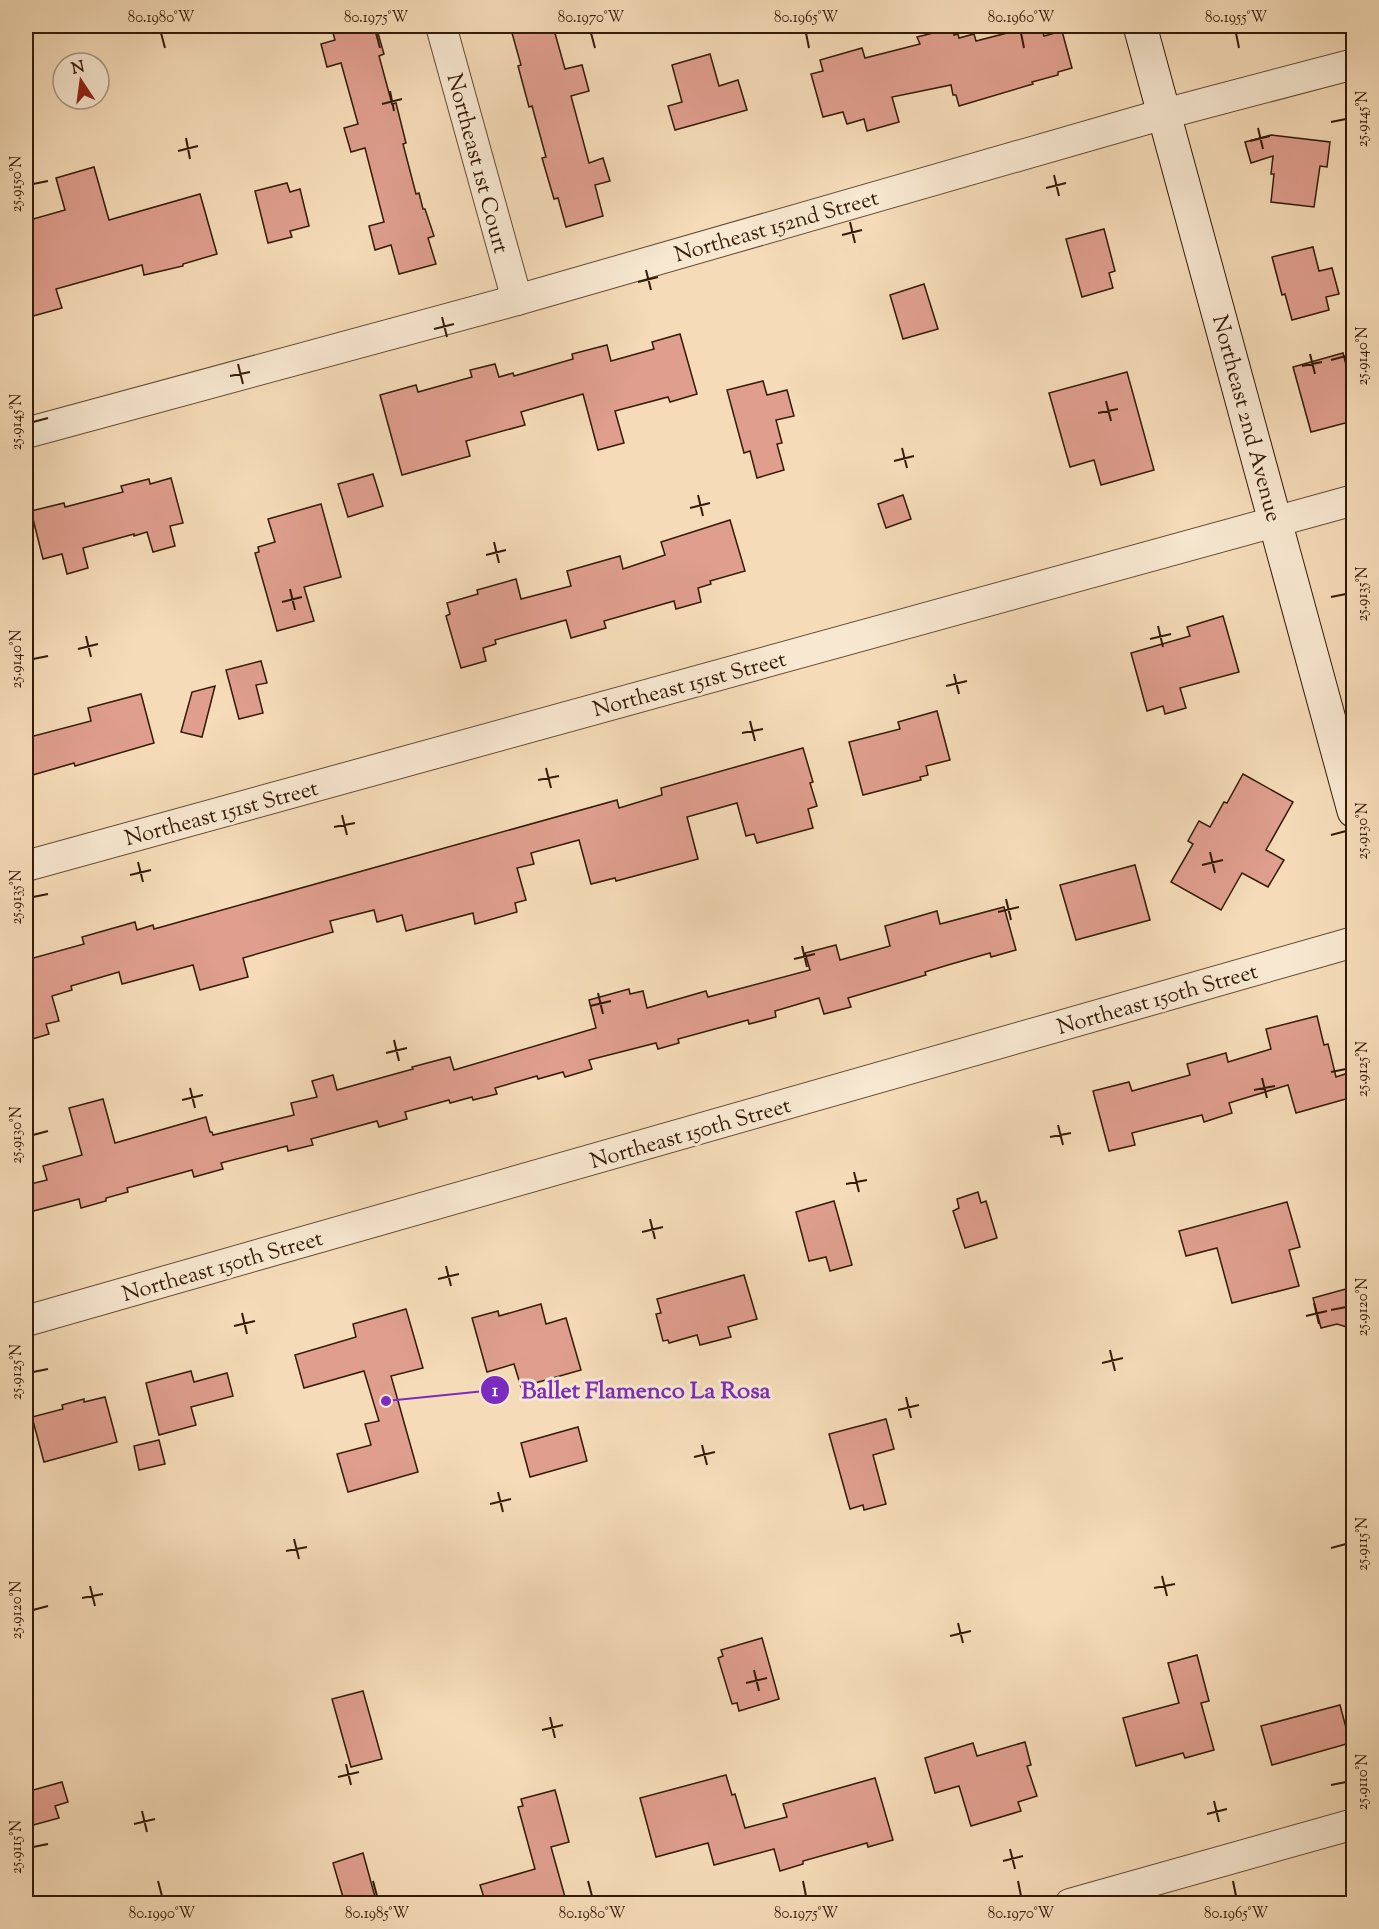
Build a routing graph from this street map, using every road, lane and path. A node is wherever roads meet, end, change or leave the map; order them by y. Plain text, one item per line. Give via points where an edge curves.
1 (441, 26) edge
2 (1140, 26) edge
3 (1353, 64) edge
4 (1164, 114) junction
5 (517, 300) junction
6 (26, 433) edge
7 (1353, 500) edge
8 (1276, 521) junction
9 (1353, 811) edge
10 (26, 866) edge
11 (1353, 942) edge
12 (26, 1321) edge
13 (1353, 1824) edge
14 (1070, 1904) edge

1 - 5 street, Northeast 1st Court
2 - 4 street, Northeast 2nd Avenue
3 - 4 street, Northeast 152nd Street
4 - 5 street, Northeast 152nd Street
4 - 8 street, Northeast 2nd Avenue
5 - 6 street, Northeast 152nd Street
7 - 8 street, Northeast 151st Street
8 - 9 street, Northeast 2nd Avenue
8 - 10 street, Northeast 151st Street
11 - 12 street, Northeast 150th Street
13 - 14 street

